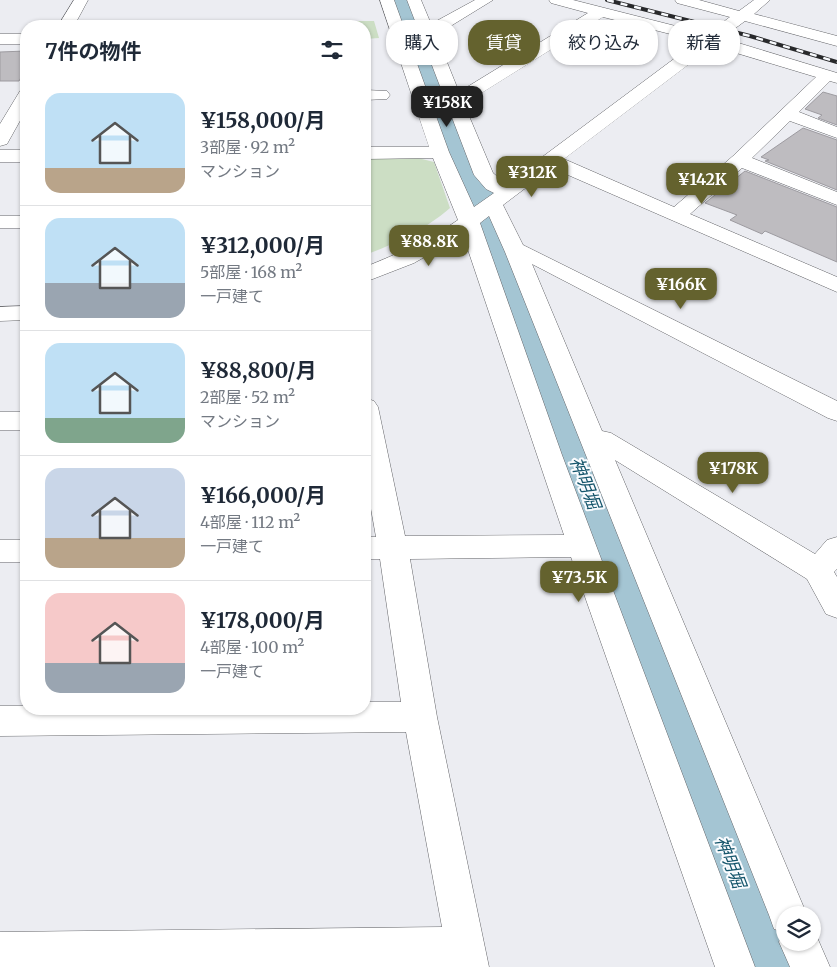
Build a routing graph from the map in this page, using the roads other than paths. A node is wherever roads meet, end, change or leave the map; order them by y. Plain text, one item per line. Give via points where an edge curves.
1 (81, 0) edge
2 (387, 0) edge
3 (414, 0) edge
4 (486, 0) edge
5 (556, 0) edge
6 (682, 0) edge
7 (763, 0) edge
8 (601, 11) junction
9 (742, 15) junction
10 (69, 20) edge
11 (422, 20) edge
12 (450, 20) edge
13 (736, 20) edge
14 (668, 29) edge
15 (0, 39) edge
16 (20, 39) edge
17 (837, 41) edge
18 (740, 49) edge
19 (440, 65) edge
20 (678, 65) edge
21 (832, 77) edge
22 (455, 102) junction
23 (20, 106) edge
24 (787, 114) junction
25 (837, 132) edge
26 (0, 140) edge
27 (440, 152) junction
28 (371, 153) edge
29 (0, 156) edge
30 (20, 156) edge
31 (740, 160) junction
32 (552, 161) junction
33 (837, 199) edge
34 (487, 209) junction
35 (678, 214) junction
36 (0, 222) edge
37 (20, 222) edge
38 (516, 252) junction
39 (371, 272) edge
40 (837, 285) edge
41 (20, 313) edge
42 (0, 314) edge
43 (837, 412) edge
44 (0, 421) edge
45 (20, 421) edge
46 (593, 440) junction
47 (371, 466) edge
48 (582, 546) junction
49 (379, 548) edge
50 (837, 548) edge
51 (0, 551) edge
52 (20, 551) edge
53 (818, 570) junction
54 (837, 605) edge
55 (420, 717) junction
56 (0, 721) edge
57 (784, 906) edge
58 (804, 951) edge
59 (0, 952) edge
60 (467, 957) edge
61 (735, 967) edge
62 (810, 967) edge

1 - 10 street
2 - 27 street
3 - 11 street
4 - 12 street
5 - 8 street
6 - 9 street
7 - 9 street
8 - 14 street
8 - 22 street
9 - 13 street
9 - 17 street
15 - 16 street
18 - 21 street
19 - 22 street
20 - 32 street
21 - 24 street
22 - 34 street via 488,181
23 - 26 street
24 - 25 street
24 - 31 street
27 - 28 street
27 - 34 street via 460,195
29 - 30 street
31 - 33 street
31 - 35 street
32 - 34 street
32 - 35 street
34 - 38 street
34 - 39 street via 436,244
34 - 48 street
35 - 40 street
36 - 37 street
38 - 43 street via 523,251
38 - 46 street
41 - 42 street
44 - 45 street
46 - 53 street via 602,440
46 - 57 street
47 - 49 street
48 - 49 street
48 - 61 street
49 - 55 street
50 - 53 street
51 - 52 street
53 - 54 street
55 - 56 street
55 - 60 street
58 - 62 street
59 - 60 street

